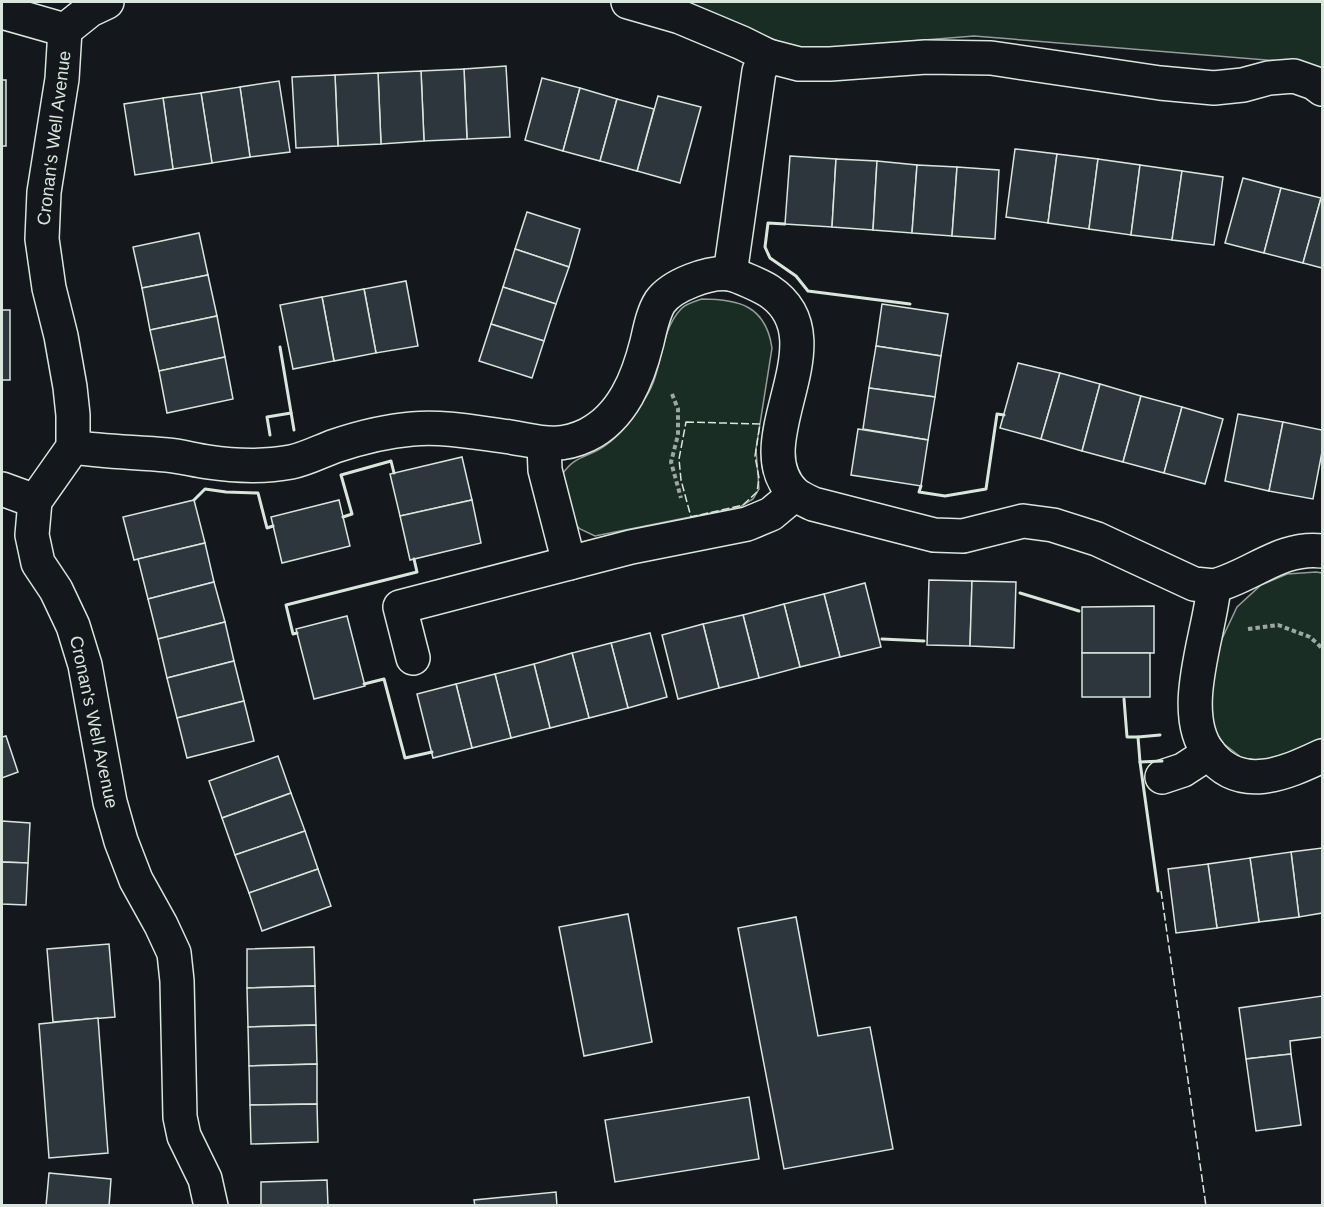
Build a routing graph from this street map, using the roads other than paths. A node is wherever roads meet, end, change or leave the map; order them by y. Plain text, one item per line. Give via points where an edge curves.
1 (107, 2) edge
2 (628, 2) edge
3 (2, 12) edge
4 (65, 30) junction
5 (768, 56) junction
6 (1323, 89) edge
7 (730, 274) junction
8 (544, 444) junction
9 (73, 447) junction
10 (2, 489) edge
11 (795, 494) junction
12 (35, 501) junction
13 (1323, 552) edge
14 (569, 563) junction
15 (1214, 586) junction
16 (413, 658) dead end
17 (1209, 753) junction
18 (1323, 756) edge
19 (1162, 777) dead end
20 (211, 1206) edge

1 - 4 street
2 - 5 street via 680,17
3 - 4 street
4 - 9 street, Cronan's Well Avenue via 62,79 44,192 42,239 70,387
5 - 6 street via 799,64 926,57 991,58 1214,88 1294,76
5 - 7 street via 759,71
7 - 8 street via 707,276 681,285 660,302 639,375 622,405 589,434 565,443
7 - 11 street via 769,291 787,308 796,326 797,351 780,430 779,463 784,480
8 - 9 street via 445,429 411,429 339,445 292,462 248,466
8 - 14 street via 545,470
9 - 12 street
10 - 12 street
11 - 14 street via 771,514 747,524
11 - 15 street via 813,504 934,536 963,536 1023,521 1053,525 1097,539 1194,584
12 - 20 street, Cronan's Well Avenue via 32,535 38,563 73,626 86,665 110,802 121,841 136,880 174,953 180,1117 184,1136 205,1179
13 - 15 street via 1310,550 1280,556 1233,581
14 - 16 street via 400,607
15 - 17 street via 1196,678 1195,710 1202,744
17 - 18 street via 1237,774 1251,777 1272,777
17 - 19 street via 1183,770

